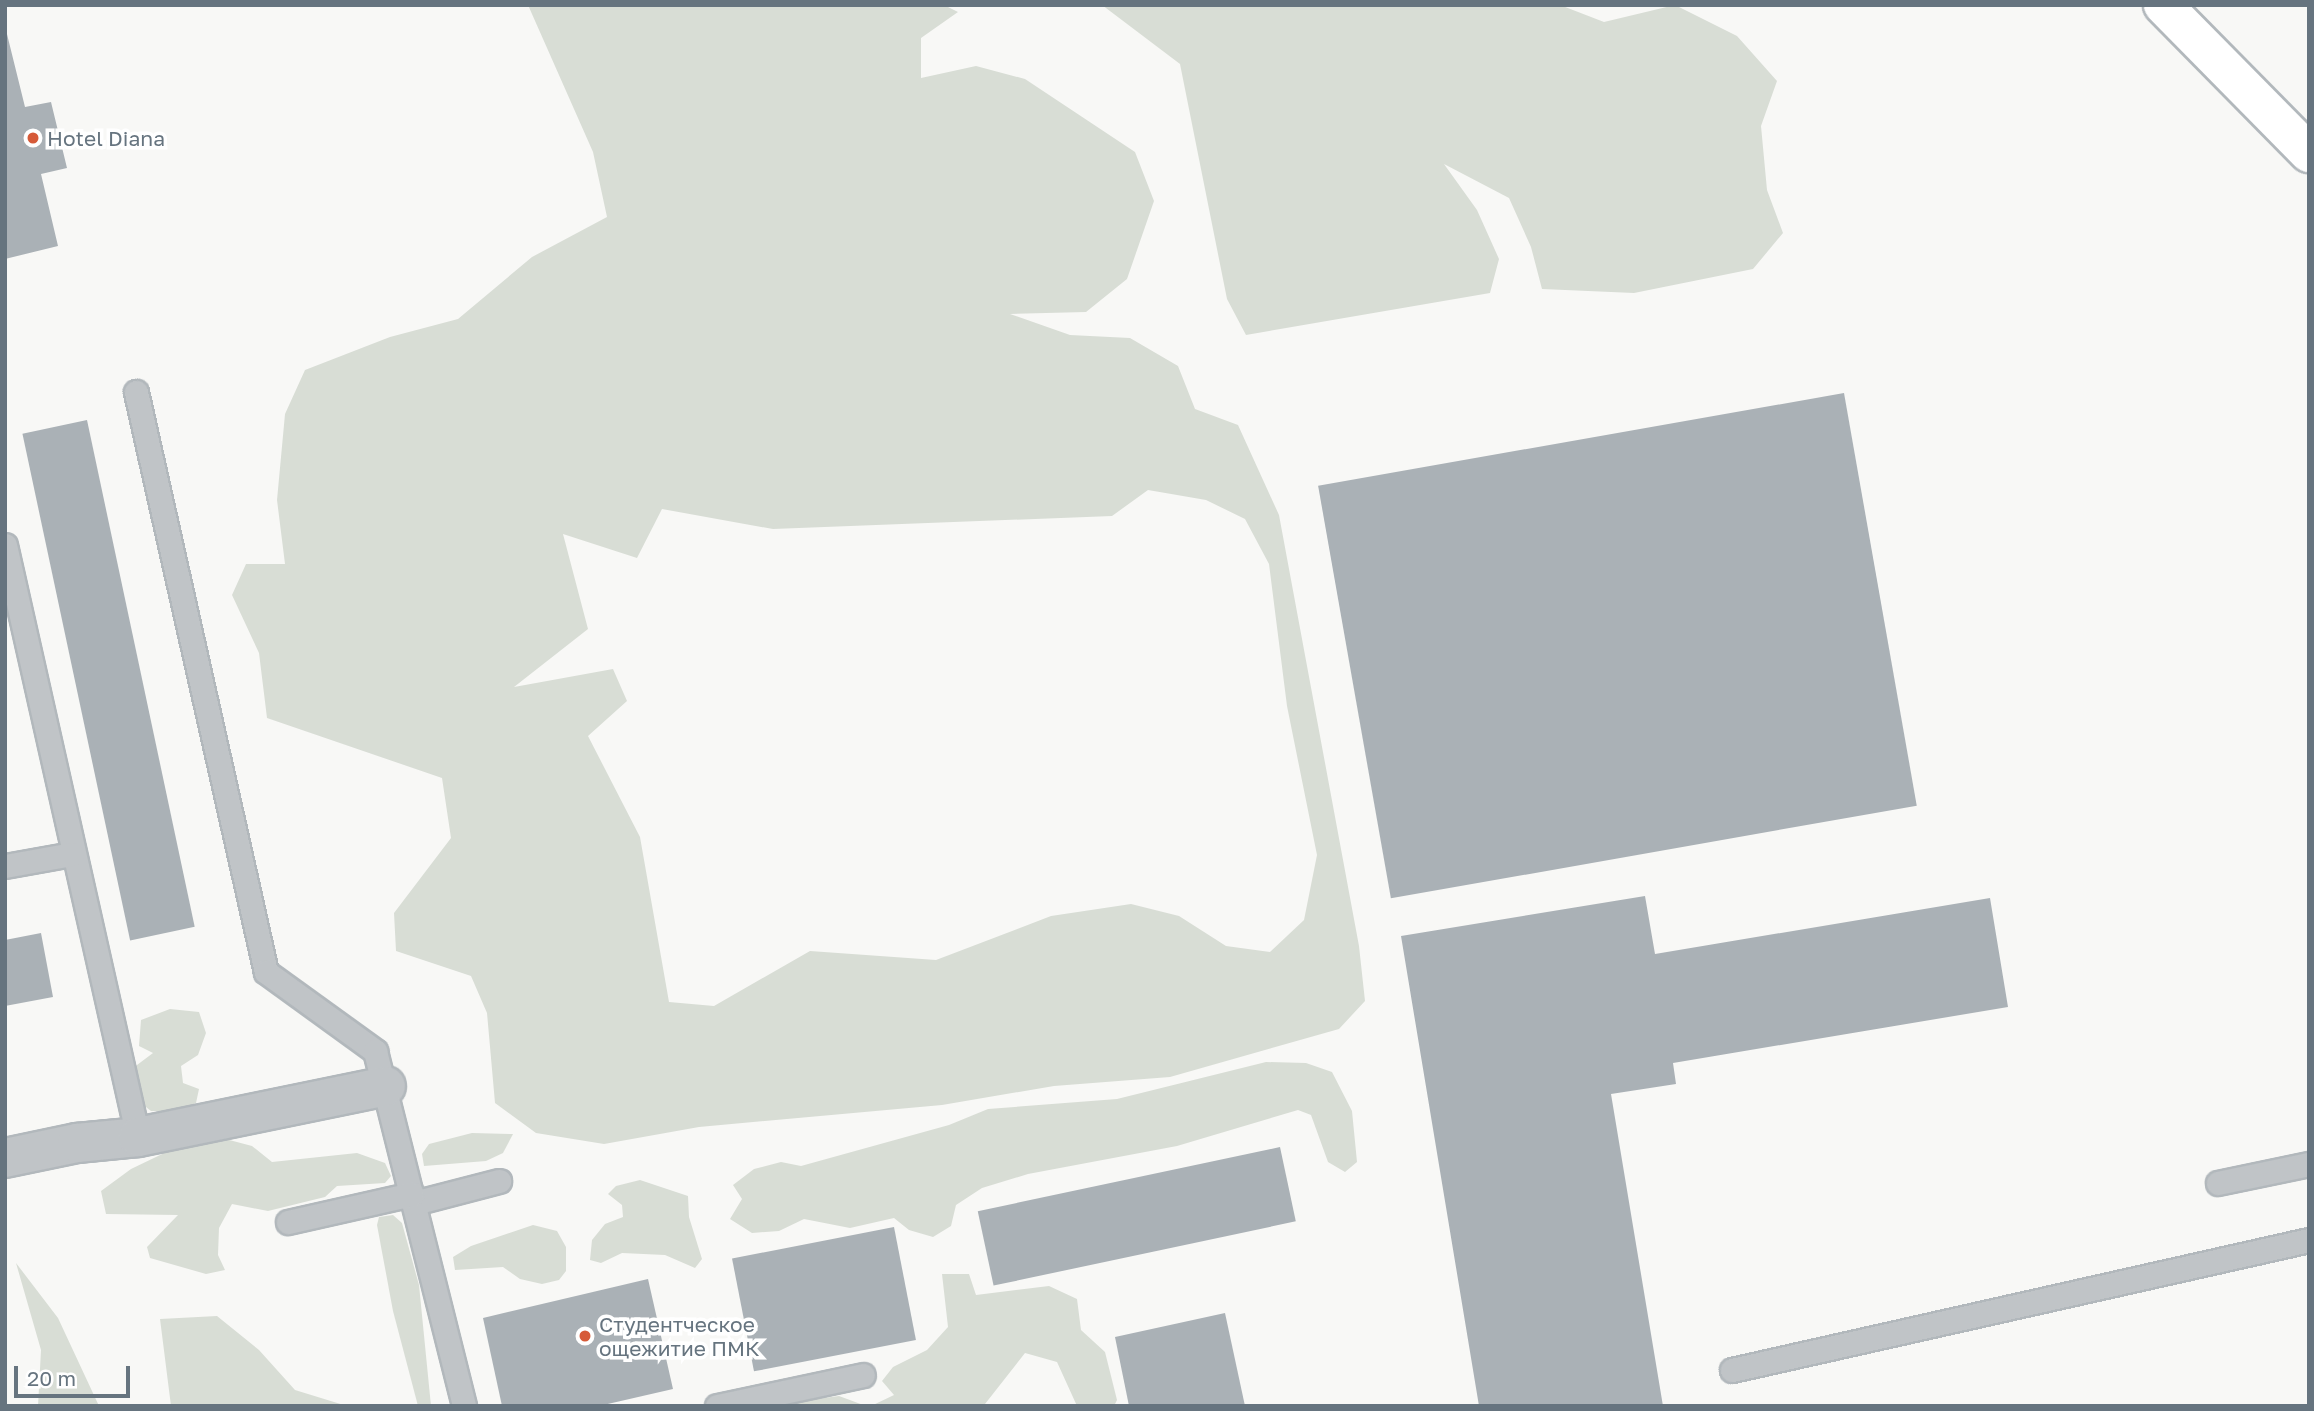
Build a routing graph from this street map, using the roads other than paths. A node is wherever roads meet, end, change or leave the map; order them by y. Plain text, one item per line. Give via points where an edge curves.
1 (2163, 5) edge
2 (2309, 153) edge
3 (135, 392) dead end
4 (5, 545) edge
5 (72, 854) junction
6 (5, 866) edge
7 (386, 1086) junction
8 (138, 1137) junction
9 (5, 1158) edge
10 (2309, 1164) edge
11 (499, 1181) dead end
12 (2218, 1183) dead end
13 (413, 1198) junction
14 (288, 1222) dead end
15 (2309, 1240) edge
16 (1732, 1370) dead end
17 (863, 1375) dead end
18 (464, 1406) edge
19 (718, 1406) edge

1 - 2 main road
3 - 7 lane via 266,971 375,1051
4 - 5 lane
5 - 6 lane
5 - 8 lane via 117,1027
7 - 8 street
7 - 13 lane
8 - 9 street via 77,1143
10 - 12 lane
11 - 13 lane
13 - 14 lane
13 - 18 lane
15 - 16 lane
17 - 19 lane

